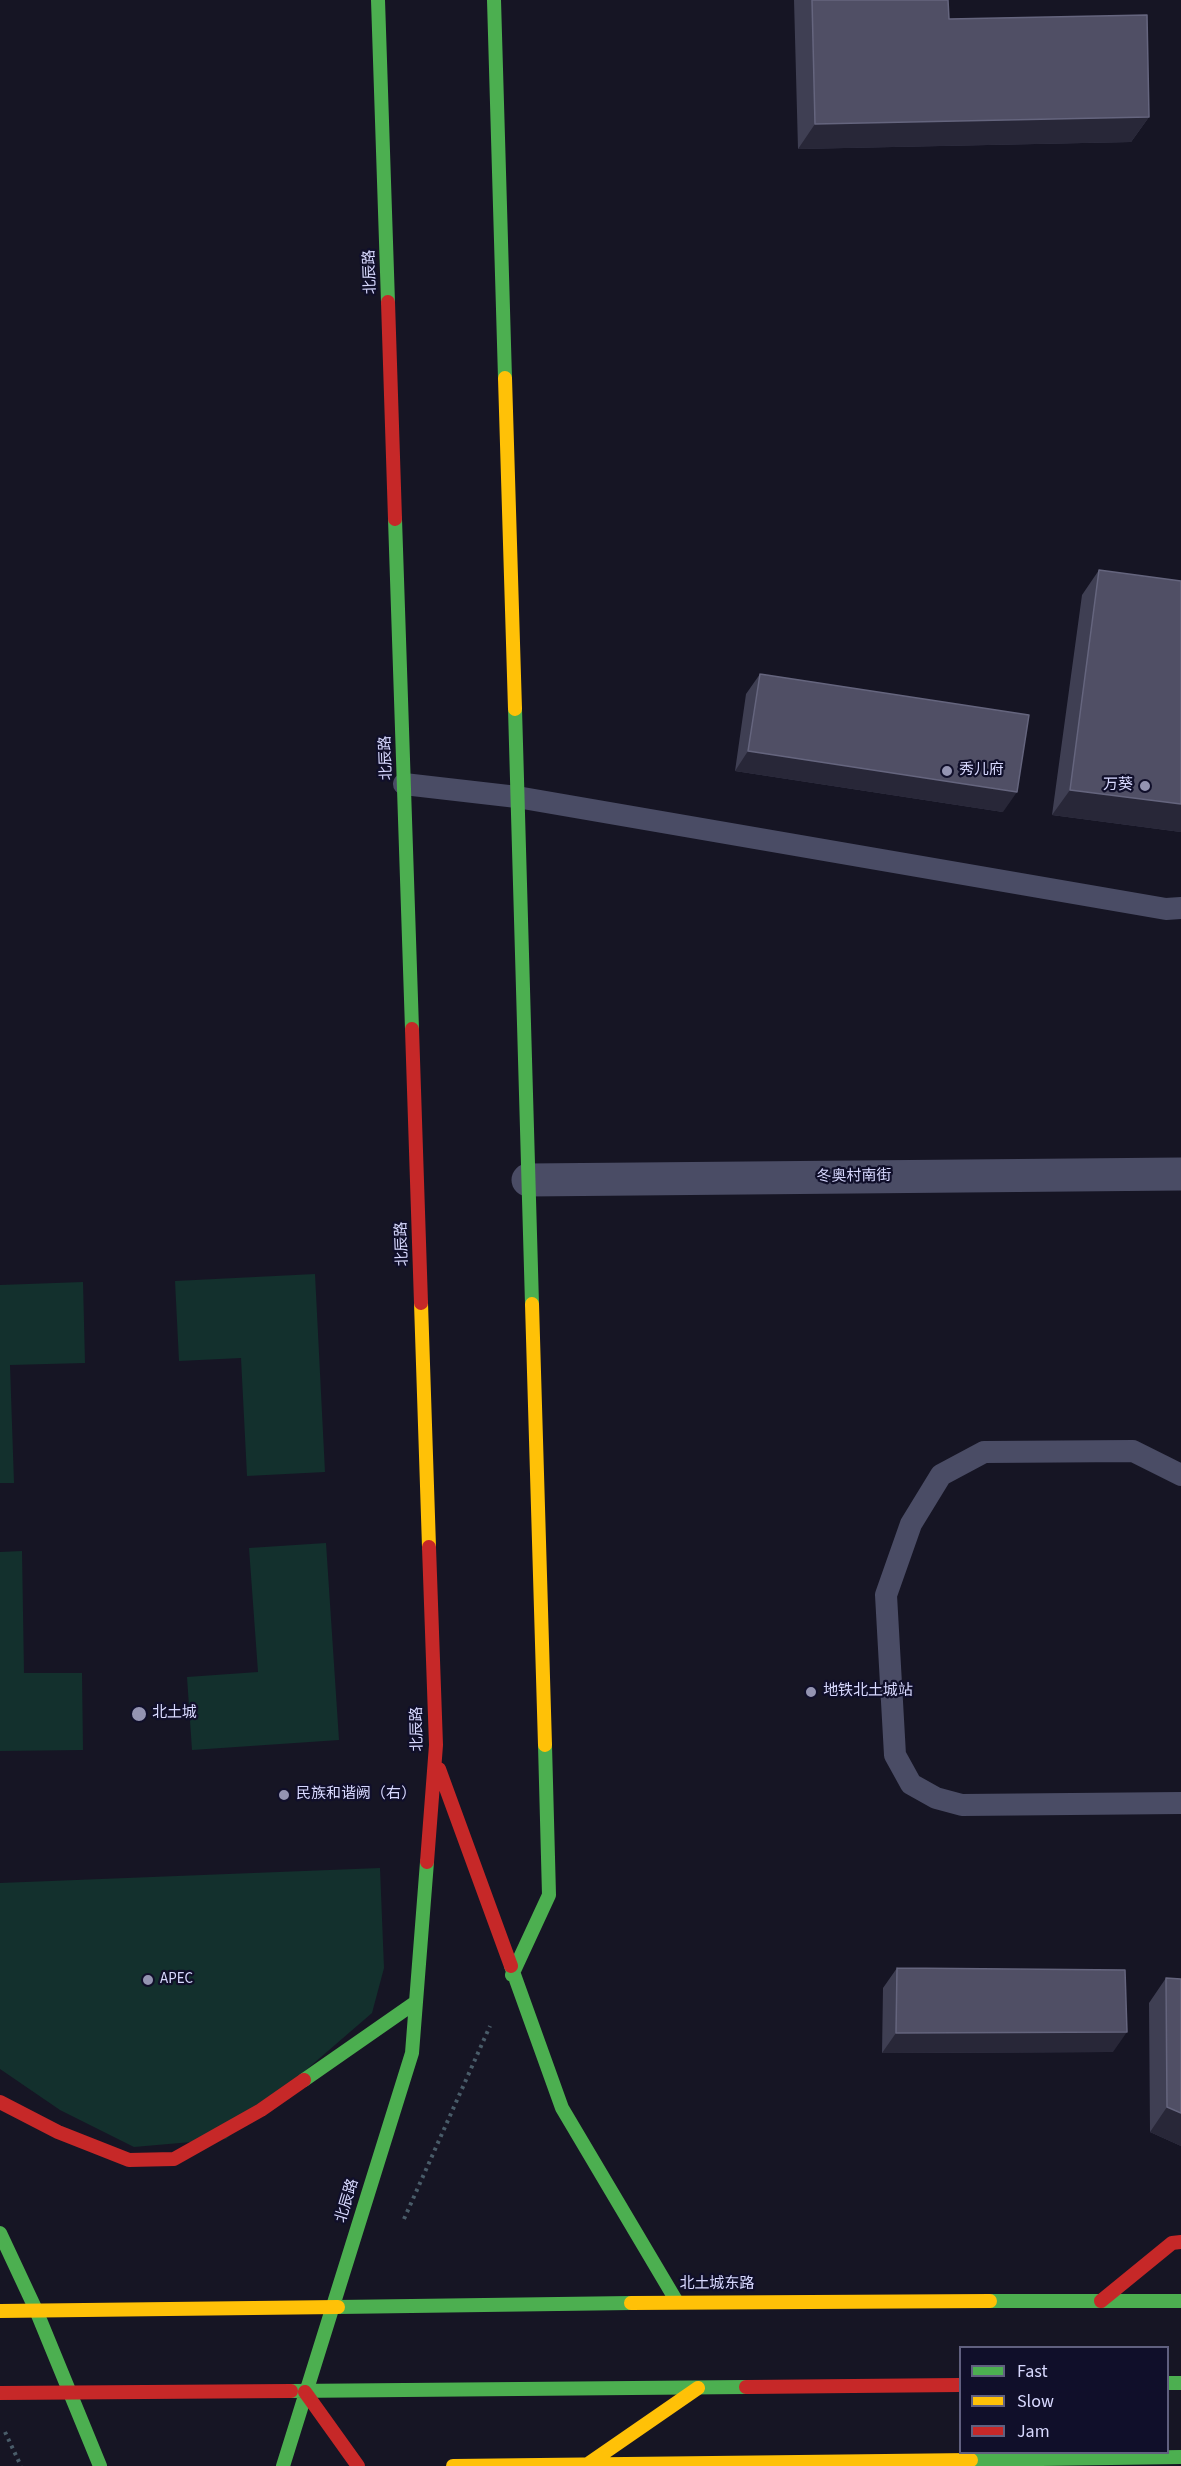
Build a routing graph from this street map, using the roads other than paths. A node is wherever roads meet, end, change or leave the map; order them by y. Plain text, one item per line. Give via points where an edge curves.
1 (378, 0) edge
2 (494, 0) edge
3 (404, 784) junction
4 (517, 797) junction
5 (1181, 908) edge
6 (1181, 1174) edge
7 (528, 1180) junction
8 (1181, 1474) edge
9 (435, 1757) junction
10 (1181, 1803) edge
11 (512, 1975) junction
12 (416, 2002) junction
13 (0, 2102) edge
14 (0, 2233) edge
15 (1181, 2242) edge
16 (1101, 2301) junction
17 (1181, 2301) edge
18 (677, 2302) junction
19 (333, 2306) junction
20 (36, 2310) junction
21 (0, 2311) edge
22 (959, 2385) edge
23 (698, 2388) junction
24 (70, 2392) junction
25 (305, 2392) junction
26 (0, 2394) edge
27 (1181, 2457) edge
28 (586, 2465) edge
29 (100, 2466) edge
30 (283, 2466) edge
31 (358, 2466) edge
32 (453, 2466) edge

1 - 3 main road, 北辰路
2 - 4 main road
3 - 4 lane
3 - 9 main road, 北辰路
4 - 5 lane via 1166,909
4 - 7 main road
6 - 7 street, 冬奥村南街
7 - 11 main road via 549,1895
8 - 10 lane via 1133,1451 984,1452 940,1475 911,1524 886,1595 895,1755 911,1784 936,1798 962,1805
9 - 11 main road
9 - 12 main road, 北辰路
11 - 18 main road via 562,2108
12 - 13 main road via 261,2110 174,2159 129,2160 58,2132
12 - 19 main road, 北辰路 via 412,2053
14 - 20 main road
15 - 16 main road via 1172,2243
16 - 17 main road, 北土城东路
16 - 18 main road, 北土城东路
18 - 19 main road, 北土城东路
19 - 20 main road, 北土城东路
19 - 25 main road, 北辰路
20 - 21 main road, 北土城东路
20 - 24 main road
22 - 23 main road
23 - 25 main road
23 - 28 main road
24 - 25 main road
24 - 26 main road
24 - 29 main road
25 - 30 main road, 北辰路
25 - 31 main road
27 - 28 main road
28 - 32 main road

